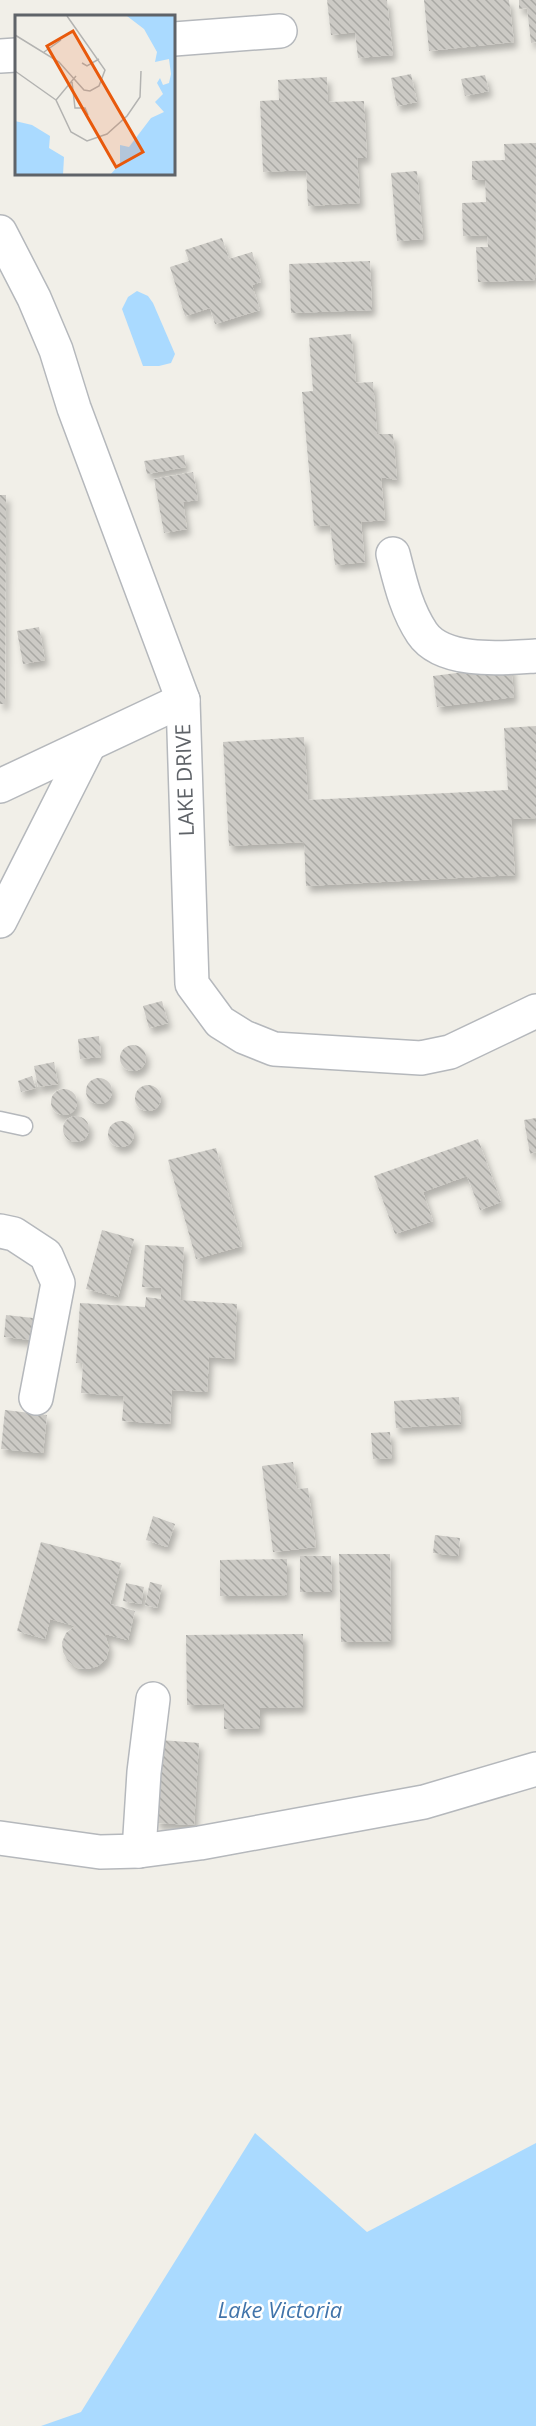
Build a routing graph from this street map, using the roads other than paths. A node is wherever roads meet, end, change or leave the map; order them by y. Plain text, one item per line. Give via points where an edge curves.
1 (280, 31) dead end
2 (176, 39) edge
3 (15, 55) edge
4 (0, 57) edge
5 (0, 232) edge
6 (393, 554) dead end
7 (536, 656) edge
8 (183, 700) junction
9 (90, 746) junction
10 (0, 786) edge
11 (0, 921) edge
12 (536, 1011) edge
13 (0, 1121) edge
14 (23, 1126) dead end
15 (0, 1231) edge
16 (36, 1398) dead end
17 (153, 1699) dead end
18 (536, 1769) edge
19 (0, 1839) edge
20 (139, 1851) junction

1 - 2 street
3 - 4 street
5 - 8 street, LAKE DRIVE via 56,350
6 - 7 street via 410,611 423,635 442,650 490,658
8 - 9 street
8 - 12 street, LAKE DRIVE via 192,984 220,1022 274,1049 421,1058 450,1052
9 - 10 street
9 - 11 street
13 - 14 lane
15 - 16 street via 14,1234 46,1255 58,1282
17 - 20 street
18 - 20 street via 424,1802
19 - 20 street via 100,1852

